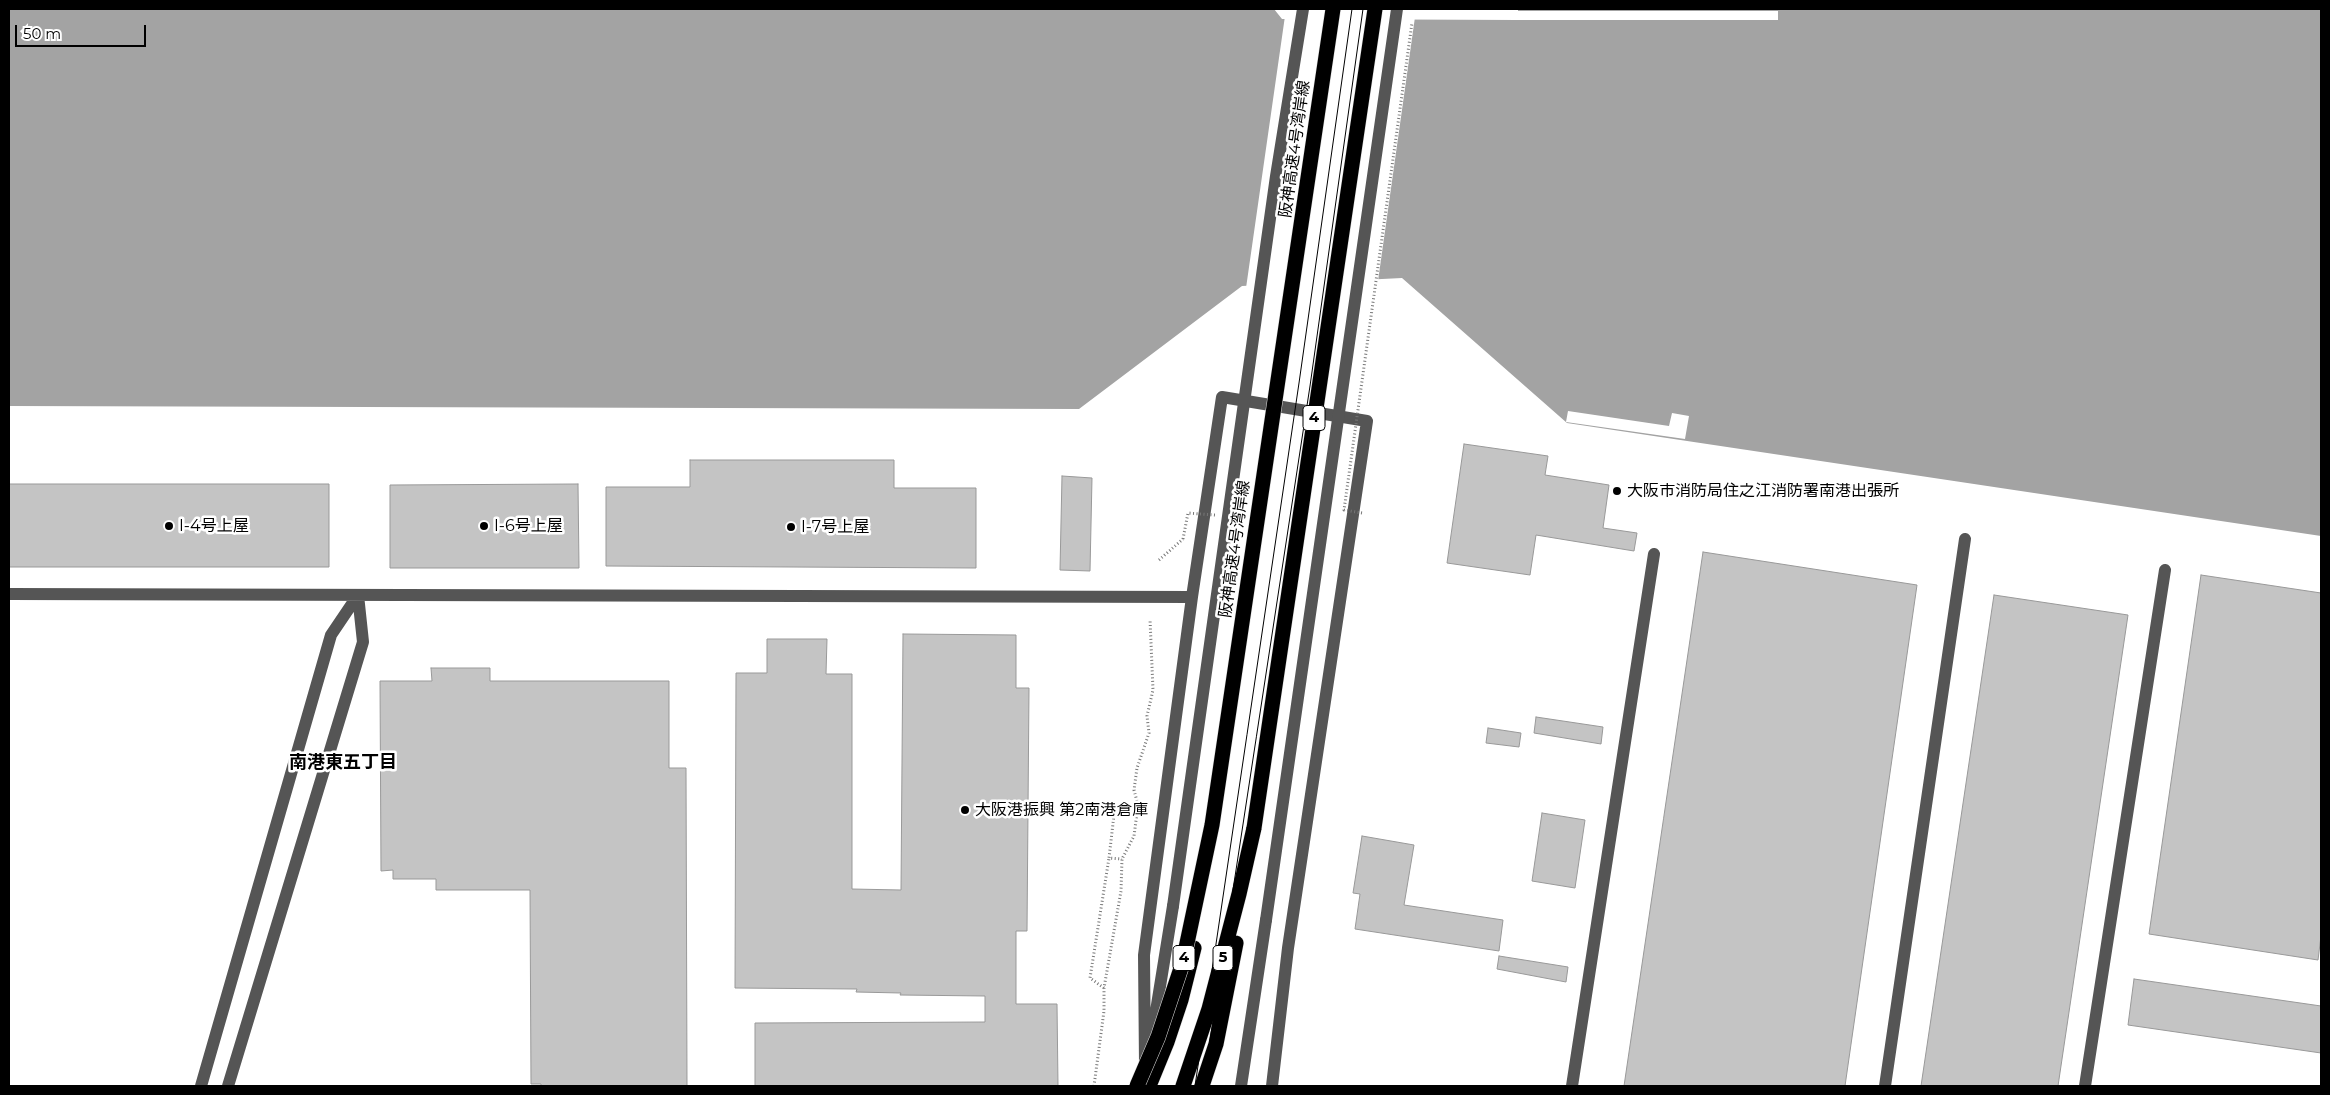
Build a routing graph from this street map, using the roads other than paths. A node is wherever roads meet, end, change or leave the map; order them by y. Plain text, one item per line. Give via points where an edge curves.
1 (1303, 9) edge
2 (1333, 9) edge
3 (1375, 9) edge
4 (1397, 9) edge
5 (1965, 539) dead end
6 (1654, 554) dead end
7 (2165, 570) dead end
8 (9, 594) edge
9 (358, 595) junction
10 (1192, 597) junction
11 (1254, 828) junction
12 (1144, 1084) edge
13 (201, 1086) edge
14 (228, 1086) edge
15 (1183, 1086) edge
16 (1202, 1086) edge
17 (1241, 1086) edge
18 (1272, 1086) edge
19 (1572, 1086) edge
20 (1885, 1086) edge
21 (2085, 1086) edge

1 - 12 street, bridge via 1276,176 1173,906
2 - 12 highway, 阪神高速4号湾岸線 / 4, bridge via 1212,825 1181,969
3 - 11 highway, 4, bridge
4 - 17 street, bridge
5 - 20 street
6 - 19 street
7 - 21 street
8 - 9 street
9 - 10 street
9 - 13 street via 331,635
9 - 14 street via 363,642
10 - 12 street via 1144,955
10 - 18 street via 1222,397 1366,421 1288,948
11 - 15 highway, 5 via 1209,1009
11 - 16 highway, 4 via 1224,1011

